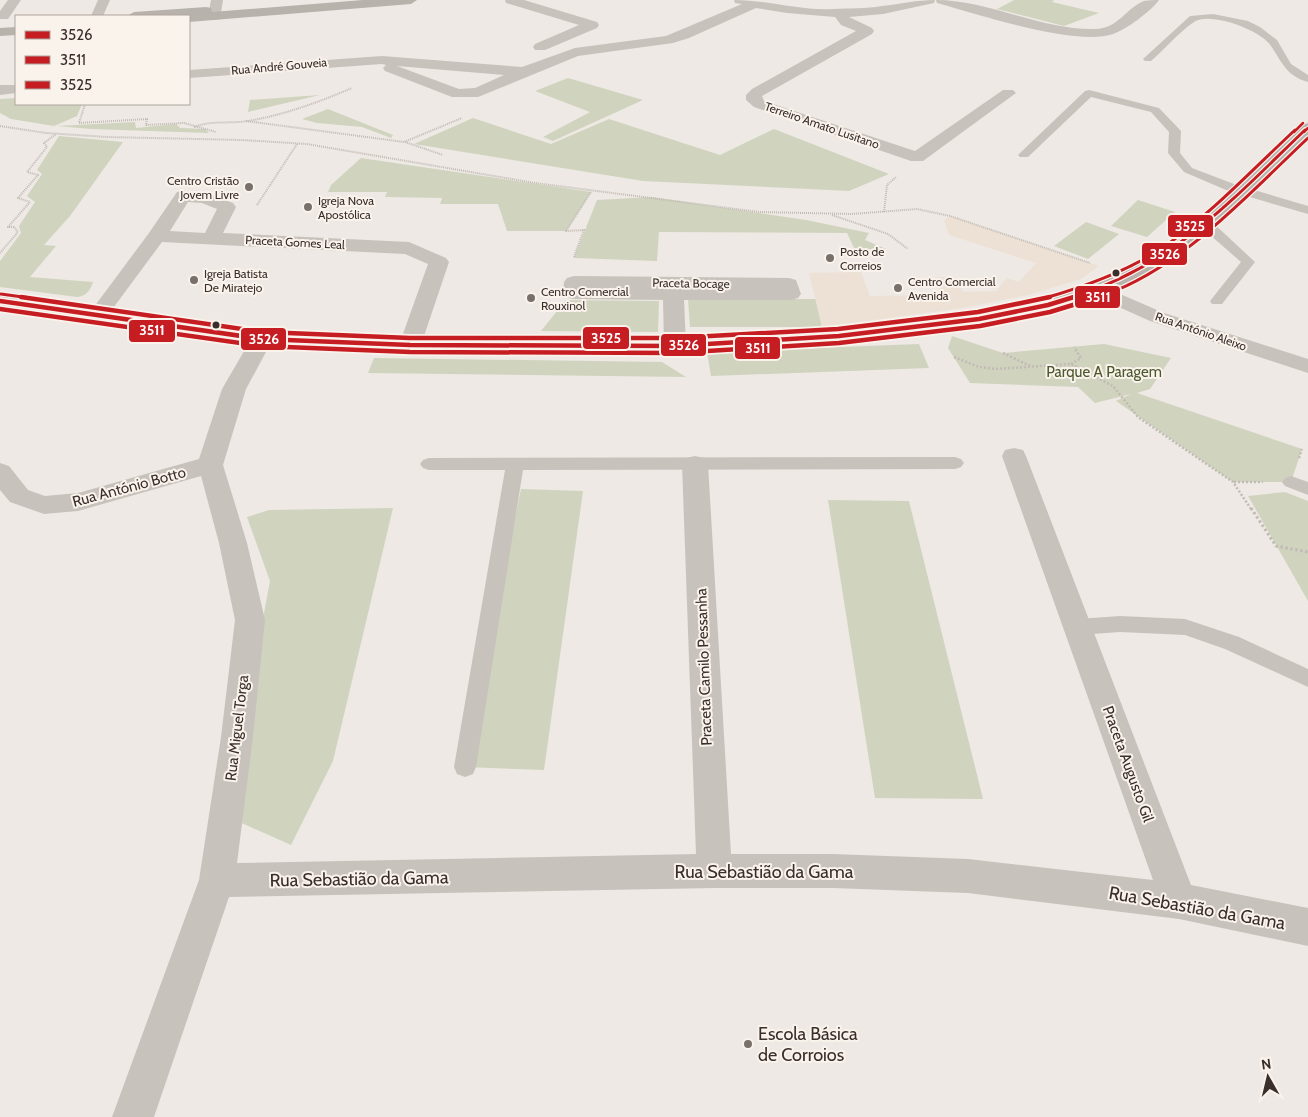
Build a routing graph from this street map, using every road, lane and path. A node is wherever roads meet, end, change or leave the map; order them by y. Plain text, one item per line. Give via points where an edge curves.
1 (14, 0) edge
2 (104, 0) edge
3 (410, 0) edge
4 (511, 0) edge
5 (928, 0) edge
6 (942, 0) edge
7 (988, 0) edge
8 (1152, 0) edge
9 (335, 2) edge
10 (747, 2) edge
11 (975, 8) junction
12 (216, 9) edge
13 (838, 12) junction
14 (97, 15) edge
15 (146, 15) edge
16 (190, 18) edge
17 (1, 22) edge
18 (15, 25) edge
19 (15, 31) edge
20 (0, 32) edge
21 (524, 53) dead end
22 (1148, 59) dead end
23 (368, 60) junction
24 (524, 72) junction
25 (190, 74) edge
26 (1308, 79) edge
27 (354, 87) dead end
28 (15, 89) edge
29 (0, 90) edge
30 (1008, 93) dead end
31 (85, 105) edge
32 (466, 117) dead end
33 (246, 121) junction
34 (0, 126) edge
35 (194, 127) junction
36 (1308, 128) edge
37 (216, 132) dead end
38 (56, 134) junction
39 (404, 142) junction
40 (298, 144) junction
41 (443, 155) dead end
42 (1024, 155) dead end
43 (887, 185) dead end
44 (1242, 191) junction
45 (591, 192) dead end
46 (257, 205) dead end
47 (1308, 210) edge
48 (884, 212) junction
49 (829, 214) junction
50 (1206, 224) junction
51 (157, 236) junction
52 (211, 239) junction
53 (908, 249) dead end
54 (0, 253) edge
55 (574, 258) dead end
56 (1132, 274) junction
57 (1097, 290) junction
58 (673, 294) junction
59 (0, 301) edge
60 (1217, 302) dead end
61 (98, 315) junction
62 (262, 339) junction
63 (410, 345) junction
64 (675, 346) junction
65 (1074, 346) dead end
66 (1003, 353) dead end
67 (954, 357) dead end
68 (1070, 364) junction
69 (1031, 366) junction
70 (1308, 366) edge
71 (1014, 456) dead end
72 (955, 463) dead end
73 (429, 464) dead end
74 (515, 464) junction
75 (695, 464) junction
76 (210, 465) junction
77 (0, 472) edge
78 (1291, 482) dead end
79 (1308, 489) edge
80 (1308, 552) edge
81 (1078, 627) junction
82 (1308, 678) edge
83 (465, 767) dead end
84 (716, 871) junction
85 (217, 880) junction
86 (1179, 901) junction
87 (1308, 927) edge
88 (133, 1117) edge

1 - 17 street
2 - 14 street
3 - 9 street
4 - 21 street via 592,25
5 - 13 street via 897,8
6 - 11 street
7 - 11 street
8 - 11 street via 1110,31 1098,34 1073,32
9 - 12 street
10 - 13 street
10 - 24 street via 684,35 575,52
12 - 15 street
12 - 16 street
13 - 30 street, Terreiro Amato Lusitano via 846,22 867,31 757,92 754,100 917,157
17 - 18 street
19 - 20 street
22 - 26 lane via 1194,18 1213,17 1258,29 1274,42 1286,66
23 - 24 street, Rua André Gouveia
23 - 24 street via 457,94 478,92
23 - 25 street, Rua André Gouveia
27 - 33 path via 327,99
28 - 29 street
31 - 35 path via 79,123 147,119 146,125 184,122
32 - 39 path
33 - 35 path via 203,122
33 - 39 path
34 - 38 path
35 - 37 path
36 - 44 street
38 - 40 path
38 - 54 path via 44,143 47,147 27,172 38,175 18,198 30,202 8,227 14,227 18,232
39 - 41 path
40 - 46 path
40 - 49 path via 535,183 759,212
42 - 44 lane via 1088,94 1155,110 1174,131 1174,153 1188,170
43 - 48 path
44 - 47 lane
44 - 50 street
45 - 55 path via 566,230 584,230
48 - 49 path
48 - 56 path via 917,209 950,216
49 - 53 path via 888,234
50 - 56 street
50 - 60 lane via 1248,262
51 - 52 street, Praceta Gomes Leal
51 - 52 street via 183,196 205,198 227,207
51 - 61 street
52 - 63 street, Praceta Gomes Leal via 409,248 439,262
56 - 57 street
57 - 64 street via 1048,305 979,319 839,336
57 - 70 street, Rua António Aleixo via 1157,317
58 - 58 street, Praceta Bocage via 716,293 791,294 789,284 594,282 574,282 573,293
58 - 64 street, Praceta Bocage
59 - 61 street
61 - 62 street
62 - 63 street
62 - 76 street via 234,389
63 - 64 street
65 - 68 path via 1081,358
66 - 69 path
67 - 69 path via 979,367 996,369
68 - 69 path
68 - 80 path via 1113,386 1138,416 1233,482 1276,546
71 - 81 street, Praceta Augusto Gil
72 - 75 lane
73 - 74 lane
74 - 75 lane
74 - 83 lane
75 - 84 street, Praceta Camilo Pessanha
76 - 77 street, Rua António Botto via 78,502 44,505 19,496
76 - 85 street, Rua Miguel Torga via 234,542 250,620
78 - 79 lane
81 - 82 lane via 1120,624 1185,627 1232,643
81 - 86 street, Praceta Augusto Gil
84 - 85 street, Rua Sebastião da Gama
84 - 86 street, Rua Sebastião da Gama via 968,876
85 - 88 street, Rua Miguel Torga
86 - 87 street, Rua Sebastião da Gama

